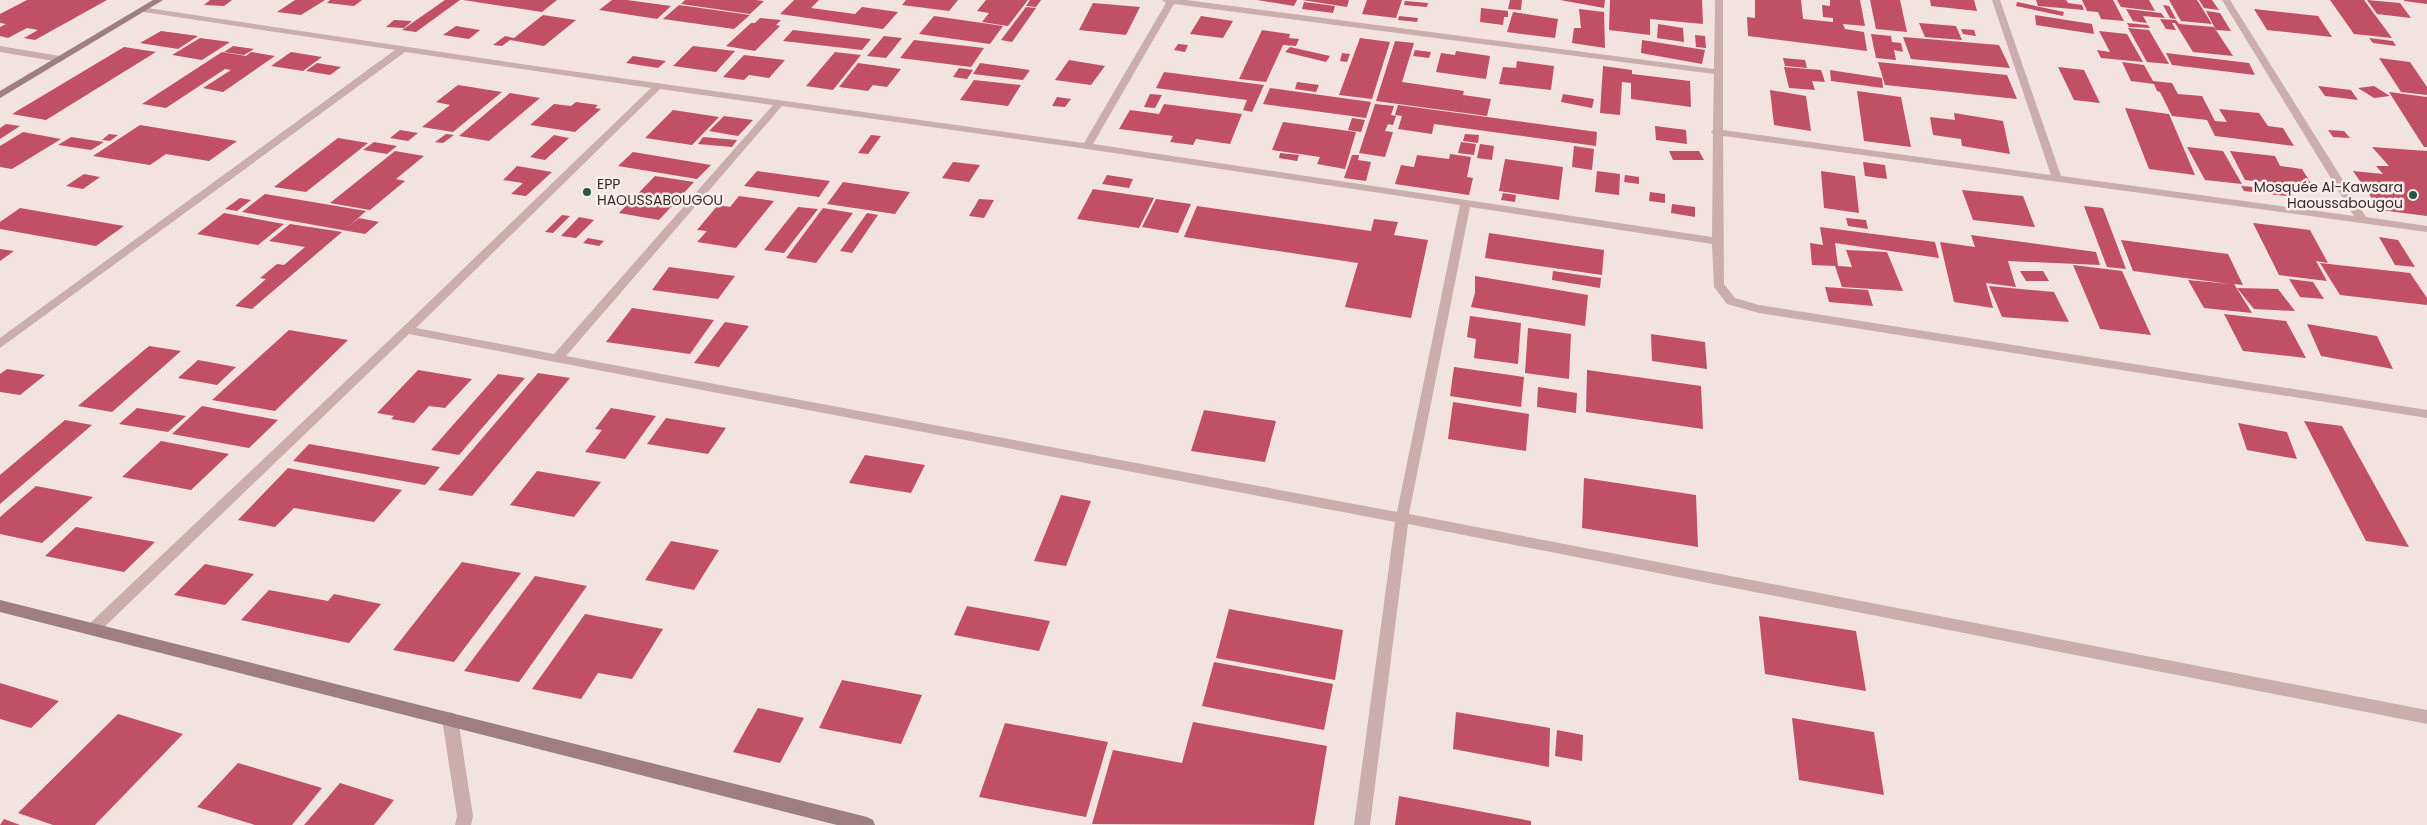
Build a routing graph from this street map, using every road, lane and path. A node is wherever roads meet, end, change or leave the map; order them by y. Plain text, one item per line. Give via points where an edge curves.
1 (158, 0) edge
2 (1166, 0) edge
3 (1172, 0) edge
4 (1719, 0) edge
5 (1996, 0) edge
6 (2226, 0) edge
7 (144, 9) junction
8 (0, 49) edge
9 (404, 49) junction
10 (60, 58) junction
11 (1717, 72) junction
12 (657, 87) junction
13 (0, 95) edge
14 (779, 104) junction
15 (1716, 132) junction
16 (1087, 146) junction
17 (2057, 178) junction
18 (1466, 203) junction
19 (2362, 220) junction
20 (2427, 229) edge
21 (1716, 241) junction
22 (407, 330) junction
23 (0, 344) edge
24 (558, 357) junction
25 (2427, 414) edge
26 (1402, 518) junction
27 (0, 606) edge
28 (93, 628) junction
29 (2427, 717) edge
30 (450, 719) junction
31 (463, 825) edge
32 (866, 825) edge
33 (1362, 825) edge

1 - 7 street
2 - 3 street
3 - 11 street
3 - 16 street
4 - 11 street
5 - 17 street
6 - 19 street
7 - 9 street
7 - 10 street
8 - 10 street
9 - 12 street
9 - 23 street
10 - 13 street
11 - 15 street
12 - 14 street
12 - 22 street
14 - 16 street
14 - 24 street
15 - 17 street
15 - 21 street
16 - 18 street
17 - 19 street
18 - 21 street
18 - 26 street
19 - 20 street
21 - 25 street via 1718,284 1731,301 1759,309
22 - 24 street
22 - 28 street
24 - 26 street
26 - 29 street
26 - 33 street
27 - 28 street
28 - 30 street
30 - 31 street via 465,816
30 - 32 street

